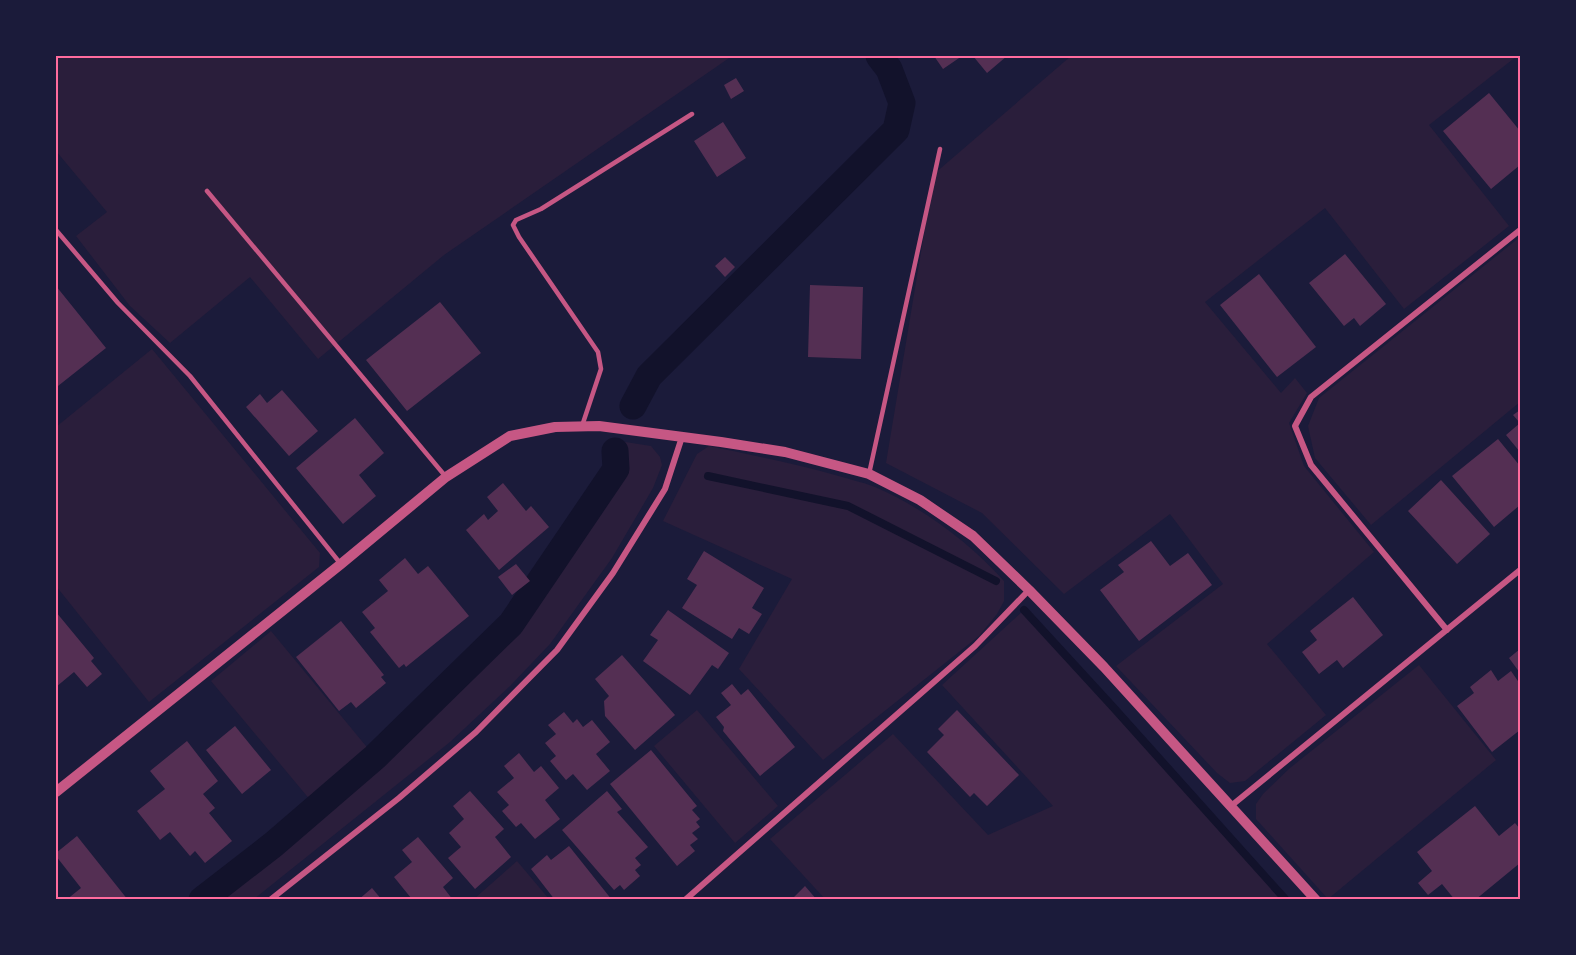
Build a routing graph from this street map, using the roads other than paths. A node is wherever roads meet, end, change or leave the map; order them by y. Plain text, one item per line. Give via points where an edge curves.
1 (692, 114) dead end
2 (940, 150) dead end
3 (207, 191) dead end
4 (56, 230) edge
5 (1521, 231) edge
6 (582, 426) junction
7 (682, 437) junction
8 (868, 474) junction
9 (446, 477) junction
10 (341, 564) junction
11 (1521, 570) edge
12 (1029, 590) junction
13 (1447, 630) junction
14 (56, 792) edge
15 (1232, 806) junction
16 (270, 900) edge
17 (686, 900) edge
18 (1316, 900) edge

1 - 6 lane via 513,225 598,352 601,369
2 - 8 lane
3 - 9 lane
4 - 10 lane via 118,303 190,376
5 - 13 street via 1311,397 1295,426 1311,465
6 - 7 street
6 - 9 street via 510,436
7 - 8 street via 785,452
7 - 16 street via 665,489 613,573 557,650 476,732
8 - 12 street via 920,500 973,536
9 - 10 street
10 - 14 street
11 - 13 street
12 - 15 street
12 - 17 street via 975,646
13 - 15 street
15 - 18 street

